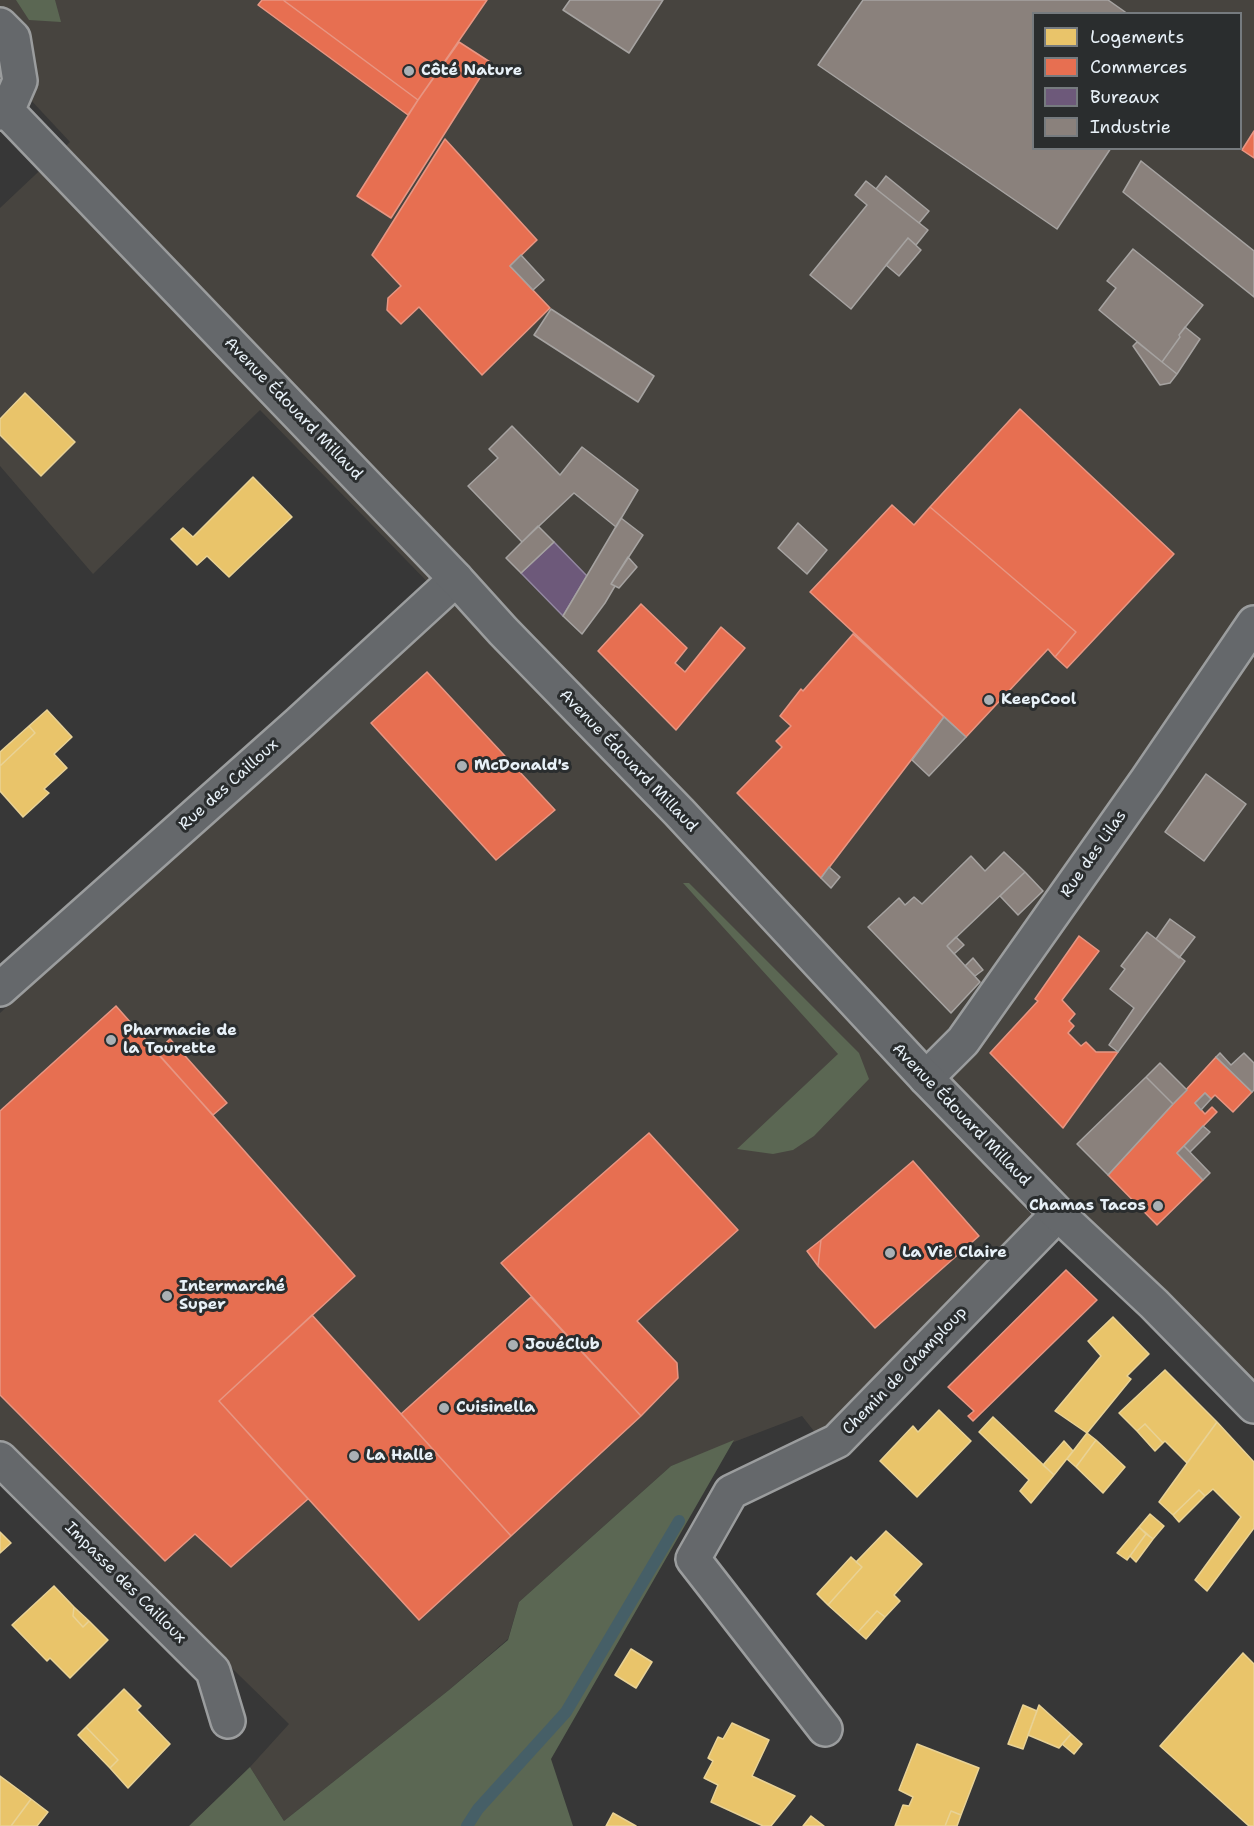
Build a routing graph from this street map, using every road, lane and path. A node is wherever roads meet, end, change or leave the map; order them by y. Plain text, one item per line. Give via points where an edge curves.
1 (0, 25) edge
2 (3, 112) edge
3 (456, 579) junction
4 (1254, 623) edge
5 (0, 989) edge
6 (926, 1078) junction
7 (1058, 1214) junction
8 (1254, 1406) edge
9 (0, 1459) edge
10 (228, 1722) dead end
11 (825, 1729) dead end

1 - 2 street via 13,39 20,81
2 - 3 street, Avenue Édouard Millaud
3 - 5 street, Rue des Cailloux
3 - 6 street, Avenue Édouard Millaud
4 - 6 street, Rue des Lilas via 963,1041
6 - 7 street, Avenue Édouard Millaud
7 - 8 street, Avenue Édouard Millaud
7 - 11 street, Chemin de Champloup via 837,1441 731,1491 693,1559
9 - 10 street, Impasse des Cailloux via 213,1671

